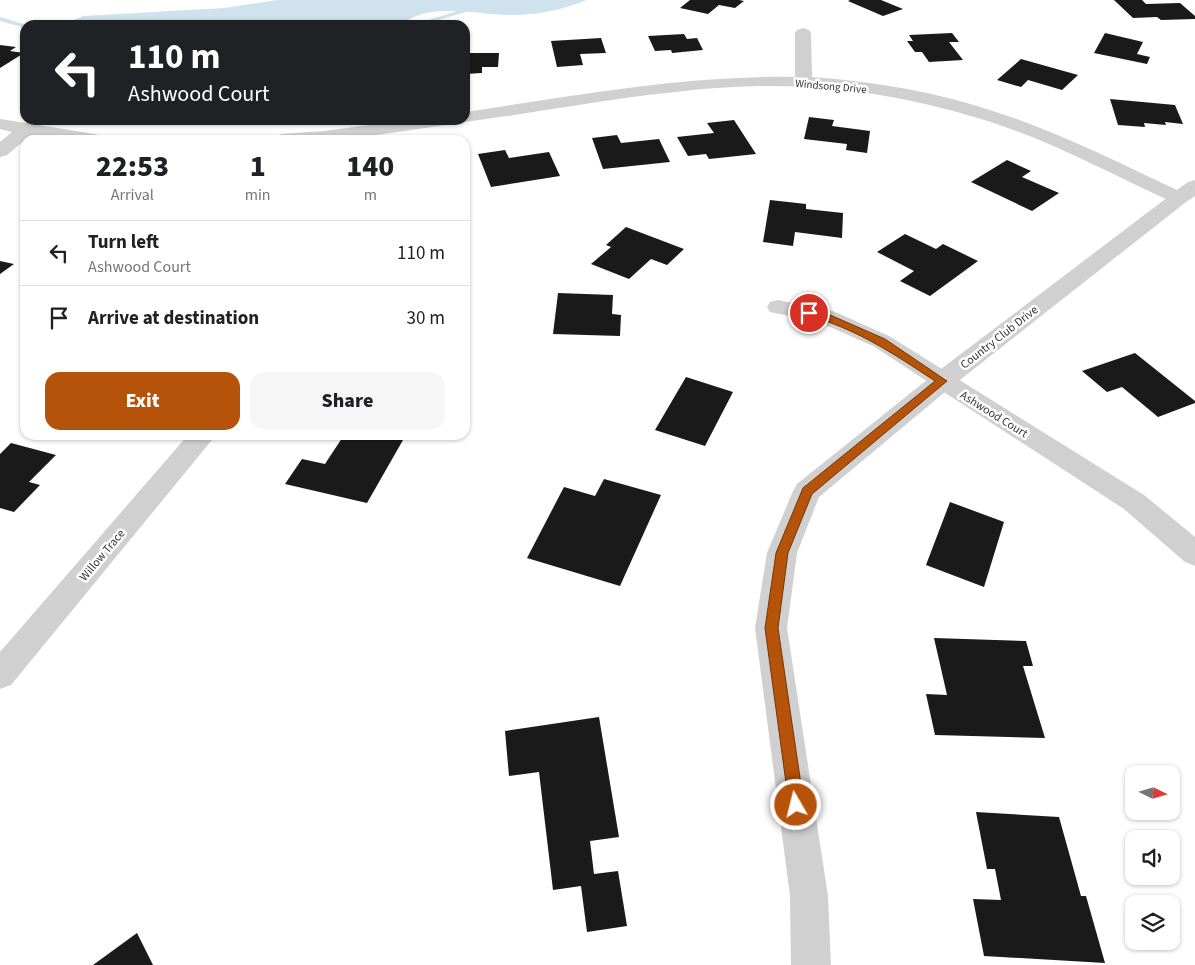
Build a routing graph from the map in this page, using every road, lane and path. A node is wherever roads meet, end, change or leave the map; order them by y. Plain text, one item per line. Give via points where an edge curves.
1 (803, 33) dead end
2 (804, 82) junction
3 (470, 116) edge
4 (0, 124) edge
5 (409, 125) edge
6 (27, 129) junction
7 (64, 135) edge
8 (336, 135) edge
9 (0, 151) edge
10 (1187, 192) edge
11 (778, 307) dead end
12 (942, 381) junction
13 (199, 440) edge
14 (1195, 554) edge
15 (0, 675) edge
16 (811, 965) edge

1 - 2 street
2 - 3 street, Windsong Drive via 686,85
2 - 10 street, Windsong Drive via 848,85 914,96 989,115
4 - 6 street
5 - 8 street
6 - 7 street
6 - 9 street
10 - 12 street, Country Club Drive
11 - 12 street, Ashwood Court via 824,316 881,341
12 - 14 street, Ashwood Court via 1134,502
12 - 16 street, Country Club Drive via 807,491 782,553 771,628 809,896
13 - 15 street, Willow Trace

